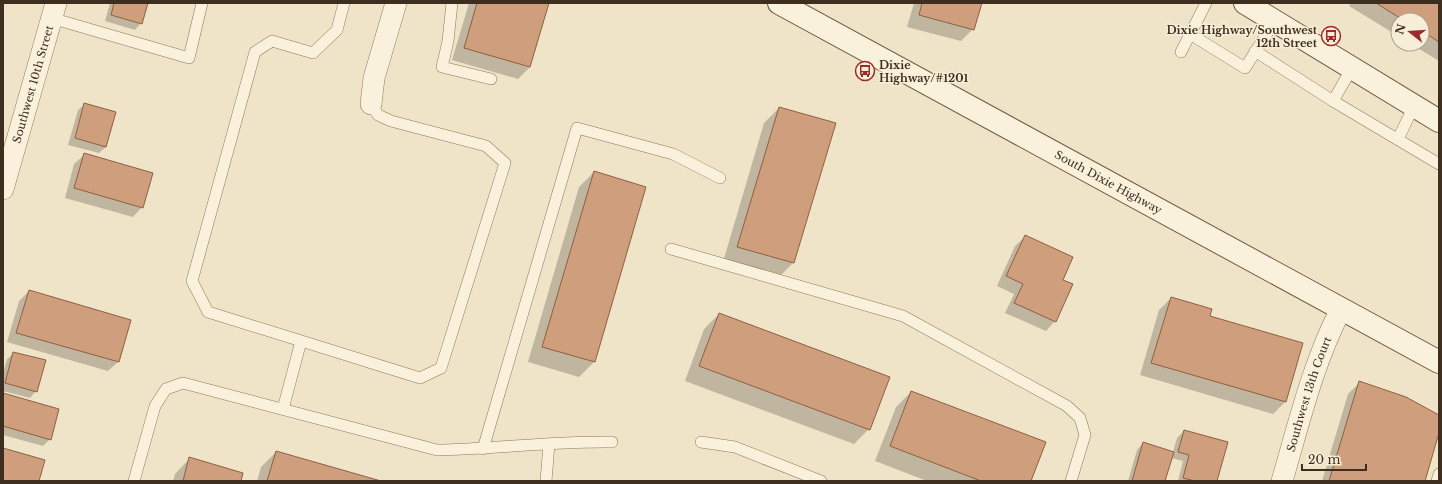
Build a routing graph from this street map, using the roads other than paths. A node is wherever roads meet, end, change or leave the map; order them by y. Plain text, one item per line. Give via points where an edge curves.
1 (202, 3) edge
2 (344, 3) edge
3 (396, 3) edge
4 (452, 3) edge
5 (779, 3) edge
6 (1206, 3) edge
7 (1249, 4) edge
8 (54, 11) edge
9 (1275, 21) junction
10 (1190, 34) junction
11 (1255, 51) junction
12 (1181, 52) dead end
13 (1352, 68) junction
14 (491, 78) dead end
15 (1333, 101) junction
16 (371, 104) joint
17 (1414, 106) junction
18 (1439, 121) edge
19 (1398, 139) junction
20 (6, 164) edge
21 (1439, 164) edge
22 (720, 178) dead end
23 (3, 189) edge
24 (671, 249) dead end
25 (1341, 309) junction
26 (301, 341) junction
27 (1439, 362) edge
28 (283, 409) junction
29 (612, 442) dead end
30 (701, 442) dead end
31 (549, 444) junction
32 (483, 449) junction
33 (1439, 474) edge
34 (134, 481) edge
35 (546, 481) edge
36 (821, 481) edge
37 (1071, 481) edge
38 (1282, 481) edge
39 (1437, 481) edge

1 - 8 lane via 189,58
2 - 26 lane via 337,30 313,53 272,41 255,52 192,281 208,312
3 - 16 street via 374,78
4 - 14 lane via 442,67
5 - 25 main road, South Dixie Highway
6 - 10 lane
7 - 9 main road
8 - 20 street, Southwest 10th Street
9 - 11 lane
9 - 13 main road
10 - 11 lane via 1245,68
10 - 12 lane
11 - 15 lane
13 - 15 lane
13 - 17 main road
15 - 19 lane
16 - 26 lane via 378,115 391,121 486,146 505,163 441,368 420,378
17 - 18 main road
17 - 19 lane
19 - 21 lane
20 - 23 street, Southwest 10th Street
22 - 32 lane via 673,154 577,128
24 - 37 lane via 903,316 1067,406 1080,418 1085,435
25 - 27 main road, South Dixie Highway
25 - 38 street, Southwest 13th Court via 1315,371
26 - 28 lane
28 - 32 lane via 437,450
28 - 34 lane via 183,383 166,389 155,406
29 - 31 lane
30 - 36 lane via 735,447
31 - 32 lane
31 - 35 lane
33 - 39 lane

